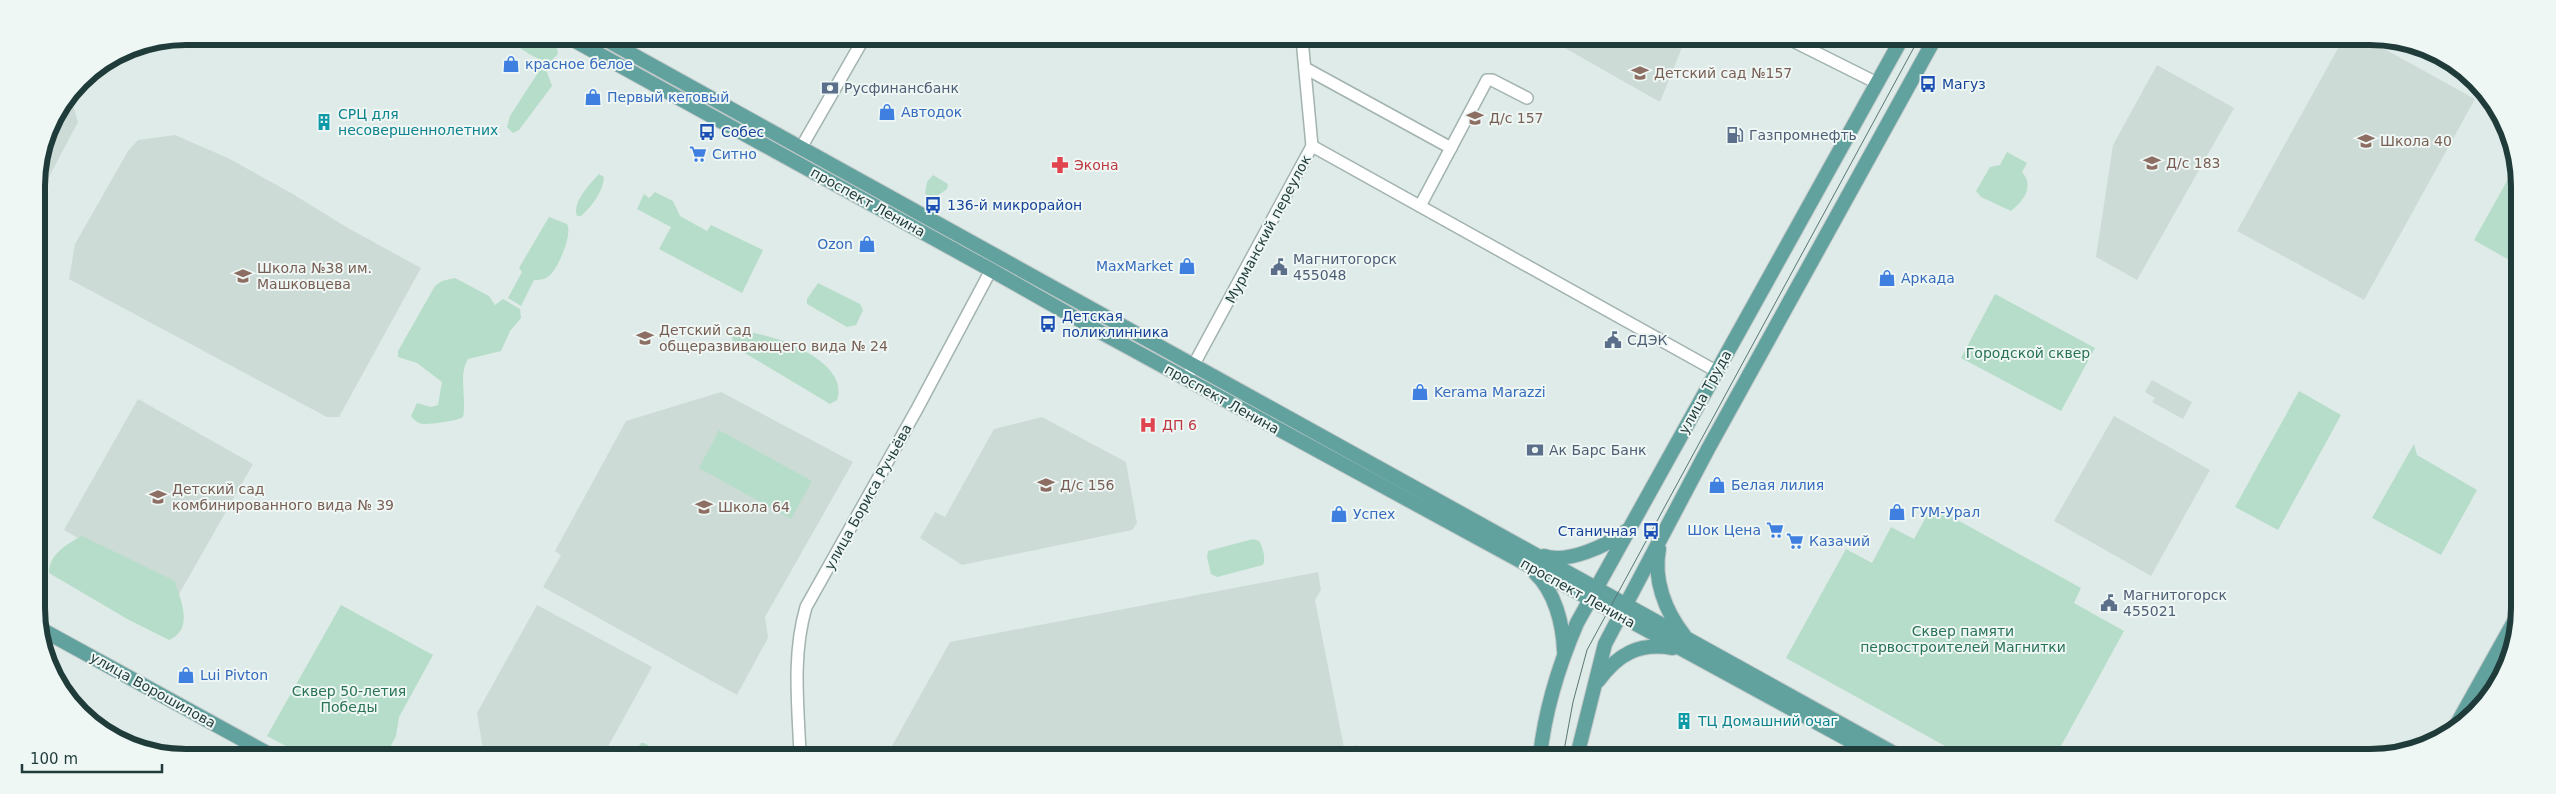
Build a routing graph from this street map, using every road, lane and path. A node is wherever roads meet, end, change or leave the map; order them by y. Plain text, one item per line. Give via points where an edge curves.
1 (583, 45) edge
2 (616, 45) edge
3 (860, 45) edge
4 (1303, 45) edge
5 (1801, 45) edge
6 (1898, 45) edge
7 (1931, 45) edge
8 (1305, 68) junction
9 (1877, 83) junction
10 (1527, 98) dead end
11 (802, 146) junction
12 (1312, 146) junction
13 (1451, 148) junction
14 (1420, 206) junction
15 (999, 256) junction
16 (991, 270) junction
17 (1194, 366) junction
18 (1716, 371) junction
19 (1186, 379) junction
20 (1631, 527) junction
21 (1663, 534) junction
22 (1527, 557) junction
23 (1593, 593) junction
24 (1623, 610) junction
25 (2509, 630) edge
26 (47, 633) edge
27 (1685, 645) junction
28 (1564, 654) junction
29 (1594, 688) junction
30 (2462, 715) edge
31 (260, 749) edge
32 (800, 749) edge
33 (1541, 749) edge
34 (1579, 749) edge
35 (1866, 749) edge
36 (1886, 749) edge

1 - 16 main road, проспект Ленина
2 - 11 main road, проспект Ленина
3 - 11 street
4 - 8 street, Мурманский переулок
5 - 9 street
6 - 9 main road, улица Труда
7 - 21 main road
8 - 12 street, Мурманский переулок
8 - 13 street
9 - 18 main road, улица Труда
10 - 13 street via 1488,80
11 - 15 main road, проспект Ленина
12 - 14 street
12 - 17 street, Мурманский переулок
13 - 14 street
14 - 18 street
15 - 16 main road, улица Бориса Ручьёва
15 - 17 main road, проспект Ленина
16 - 19 main road, проспект Ленина
16 - 32 street, улица Бориса Ручьёва via 917,410 806,607 797,652
17 - 19 street, Мурманский переулок
17 - 22 main road, проспект Ленина
18 - 20 main road, улица Труда
19 - 22 main road, проспект Ленина
20 - 22 main road via 1614,541 1591,551 1562,558
20 - 23 main road, улица Труда
21 - 24 main road
21 - 27 main road via 1656,563 1660,584
22 - 23 main road, проспект Ленина
22 - 28 main road via 1556,607 1564,637
23 - 24 main road, проспект Ленина
23 - 28 main road, улица Труда
24 - 27 main road, проспект Ленина
24 - 29 main road via 1605,644
25 - 30 main road
26 - 31 main road, улица Ворошилова
27 - 29 main road via 1658,645 1625,653 1611,663
27 - 35 main road, проспект Ленина
27 - 36 main road, проспект Ленина
28 - 33 main road, улица Труда
29 - 34 main road

